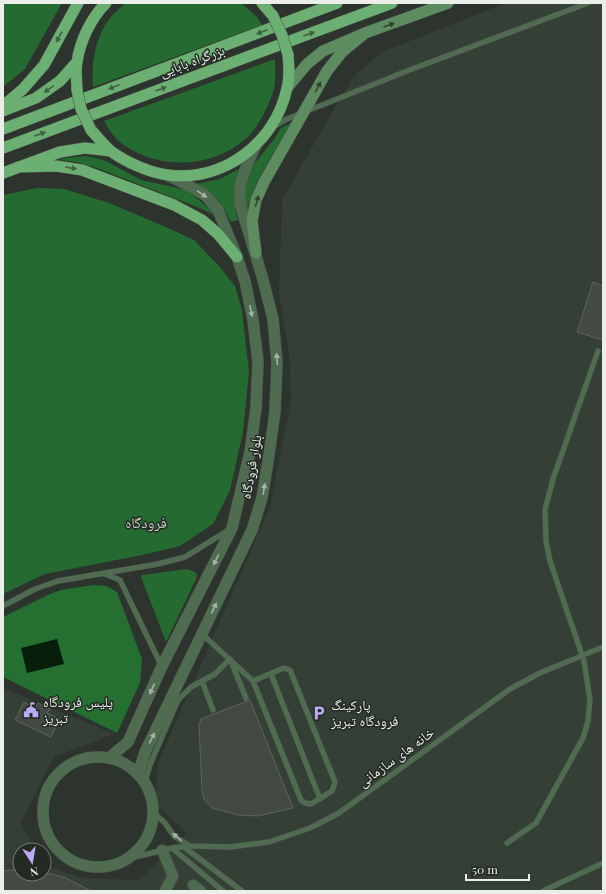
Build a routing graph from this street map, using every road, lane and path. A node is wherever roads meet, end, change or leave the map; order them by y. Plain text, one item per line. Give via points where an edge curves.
1 (78, 3) edge
2 (106, 3) edge
3 (262, 3) edge
4 (337, 3) edge
5 (392, 3) edge
6 (448, 3) edge
7 (588, 3) edge
8 (365, 33) junction
9 (77, 62) junction
10 (288, 88) junction
11 (3, 106) edge
12 (3, 110) edge
13 (305, 112) junction
14 (3, 129) edge
15 (269, 130) junction
16 (255, 147) junction
17 (3, 148) edge
18 (111, 152) junction
19 (18, 167) junction
20 (3, 173) edge
21 (167, 176) junction
22 (256, 253) junction
23 (237, 257) junction
24 (598, 351) dead end
25 (232, 528) junction
26 (104, 573) junction
27 (3, 606) edge
28 (202, 634) junction
29 (603, 647) edge
30 (582, 655) junction
31 (230, 659) junction
32 (162, 666) junction
33 (271, 674) junction
34 (202, 681) junction
35 (253, 681) junction
36 (246, 698) dead end
37 (213, 710) dead end
38 (109, 758) junction
39 (138, 774) junction
40 (144, 784) junction
41 (320, 799) junction
42 (152, 811) junction
43 (507, 843) dead end
44 (187, 846) junction
45 (167, 849) junction
46 (127, 859) junction
47 (603, 863) edge
48 (166, 891) edge
49 (223, 891) edge
50 (242, 891) edge
51 (543, 891) edge

1 -> 11 highway via 44,65 23,89
2 - 9 highway via 98,11 85,35
3 - 10 highway, bridge via 282,34 288,55
4 -> 14 highway, بزرگراه بابایی
17 -> 5 highway, بزرگراه بابایی
8 -> 6 main road
7 - 13 lane
8 - 10 main road via 323,51 306,64
13 -> 8 main road via 327,71 342,52
9 -> 12 highway via 60,81 36,98
9 - 18 highway, bridge via 77,90 81,109 91,130
10 - 15 highway
13 - 15 lane
22 -> 13 main road via 252,221 256,200
15 - 16 highway
16 - 21 highway via 235,162 213,172
16 - 22 street, بلوار فرودگاه via 244,170 240,186 240,204
18 - 19 highway via 85,148 60,152
18 - 21 highway via 140,167
19 - 20 highway
19 -> 23 highway via 56,166 82,170 174,205 202,220 218,234
21 -> 23 street, بلوار فرودگاه via 206,196 218,210
28 -> 22 street, بلوار فرودگاه via 252,530 262,498 275,412 277,362 272,319
23 -> 25 street, بلوار فرودگاه via 253,320 258,362 256,408 250,452
24 - 30 lane via 553,479 545,510 546,541 550,561
25 - 26 lane via 185,557
25 -> 32 street, بلوار فرودگاه
26 - 27 lane via 58,581 35,589
26 - 32 lane via 120,580
28 - 31 lane
39 -> 28 street, بلوار فرودگاه via 145,752
29 - 30 lane, خانه های سازمانی
30 - 43 lane via 590,700 583,738 536,823
30 - 44 lane, خانه های سازمانی via 510,689 339,813 310,828 269,842 230,847
31 - 34 lane via 215,674
31 - 35 lane
31 - 36 lane
32 -> 38 street, بلوار فرودگاه via 128,742
33 - 35 lane
33 - 41 lane
33 - 41 lane via 284,668 290,670 334,782 332,791
34 - 37 lane
34 - 40 lane via 191,686 178,700
35 - 41 lane via 301,800 311,804
38 - 39 street
38 - 46 street via 91,758 74,762 59,773 48,787 43,804 43,822 49,839 56,848 75,863 92,867 110,866
39 - 40 street
40 - 42 street via 152,803
44 -> 42 lane via 174,836 166,823
42 - 46 street via 148,835
44 - 45 lane, خانه های سازمانی
44 - 50 lane
45 - 46 lane, خانه های سازمانی
45 - 48 street via 173,876
45 - 49 lane
47 - 51 lane

